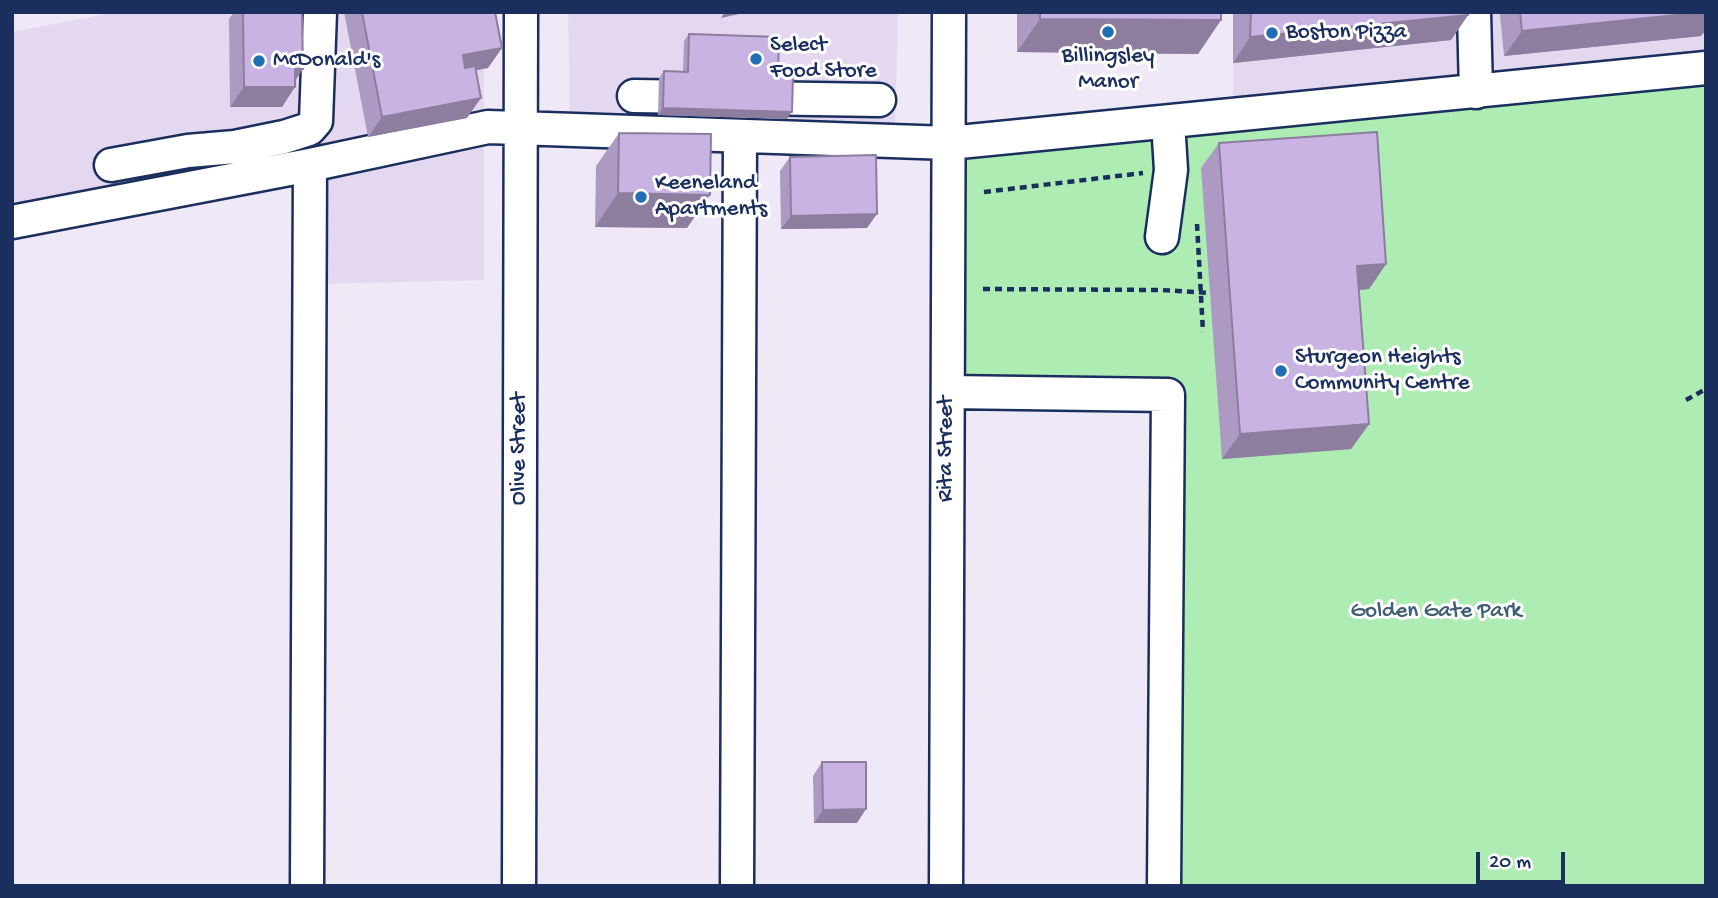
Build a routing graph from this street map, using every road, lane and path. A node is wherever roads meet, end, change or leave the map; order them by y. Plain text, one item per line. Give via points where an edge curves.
1 (320, 12) edge
2 (522, 12) edge
3 (949, 12) edge
4 (1474, 12) edge
5 (1706, 68) edge
6 (1476, 92) junction
7 (634, 96) dead end
8 (879, 100) dead end
9 (1168, 122) junction
10 (521, 128) junction
11 (740, 136) junction
12 (949, 143) junction
13 (111, 165) dead end
14 (310, 165) junction
15 (12, 222) edge
16 (1197, 223) dead end
17 (1162, 237) dead end
18 (983, 289) dead end
19 (1201, 292) junction
20 (1210, 293) dead end
21 (1203, 332) dead end
22 (1706, 389) edge
23 (948, 392) junction
24 (1686, 400) dead end
25 (307, 886) edge
26 (519, 886) edge
27 (737, 886) edge
28 (946, 886) edge
29 (1164, 886) edge

1 - 13 street via 316,121 309,128 235,147 208,167 169,178 133,182
2 - 10 street, Olive Street
3 - 12 street, Rita Street
4 - 6 street
5 - 6 street
6 - 9 street
7 - 8 street
9 - 12 street
9 - 17 street via 1171,170
10 - 11 street
10 - 14 street via 488,127
10 - 26 street, Olive Street
11 - 12 street
11 - 27 street
12 - 23 street, Rita Street
14 - 15 street
14 - 25 street
16 - 19 path
18 - 19 path
19 - 20 path
19 - 21 path
22 - 24 path
23 - 28 street, Rita Street
23 - 29 street via 1168,395

